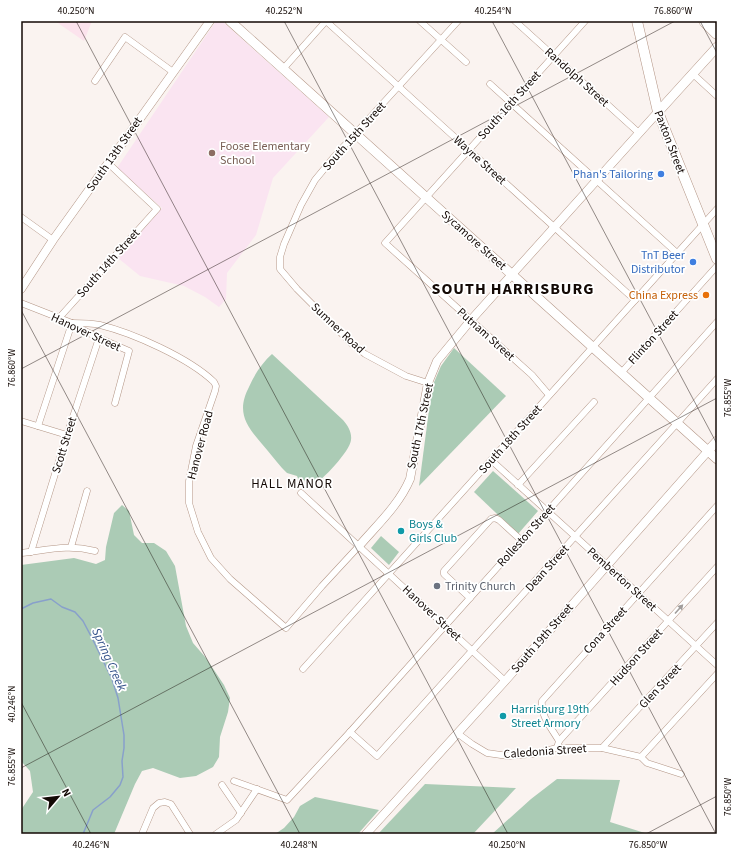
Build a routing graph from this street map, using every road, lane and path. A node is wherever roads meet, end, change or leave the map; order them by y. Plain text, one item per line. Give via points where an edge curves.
1 (210, 21) edge
2 (230, 21) edge
3 (326, 21) edge
4 (420, 21) edge
5 (458, 21) edge
6 (514, 21) edge
7 (585, 21) edge
8 (636, 21) edge
9 (441, 40) junction
10 (717, 48) edge
11 (554, 56) junction
12 (466, 62) dead end
13 (283, 69) junction
14 (173, 72) junction
15 (693, 74) junction
16 (95, 81) dead end
17 (490, 84) dead end
18 (399, 87) junction
19 (717, 96) edge
20 (511, 103) junction
21 (658, 112) junction
22 (639, 133) junction
23 (356, 134) junction
24 (469, 150) junction
25 (108, 163) junction
26 (596, 180) junction
27 (426, 197) junction
28 (717, 209) edge
29 (21, 217) edge
30 (703, 224) junction
31 (555, 228) junction
32 (53, 240) junction
33 (386, 243) joint
34 (677, 253) junction
35 (717, 259) edge
36 (717, 266) edge
37 (280, 269) joint
38 (512, 274) junction
39 (21, 289) edge
40 (635, 300) junction
41 (21, 303) edge
42 (59, 318) junction
43 (471, 320) junction
44 (717, 322) edge
45 (72, 323) junction
46 (98, 338) junction
47 (593, 347) junction
48 (621, 373) junction
49 (717, 379) edge
50 (428, 383) junction
51 (549, 395) junction
52 (649, 398) junction
53 (594, 402) dead end
54 (115, 403) dead end
55 (21, 421) edge
56 (676, 423) junction
57 (38, 426) junction
58 (67, 435) junction
59 (717, 441) edge
60 (708, 451) junction
61 (717, 459) edge
62 (491, 460) junction
63 (518, 485) junction
64 (87, 491) dead end
65 (301, 493) dead end
66 (717, 506) edge
67 (547, 511) junction
68 (575, 537) junction
69 (521, 540) junction
70 (359, 546) junction
71 (71, 547) junction
72 (95, 551) dead end
73 (31, 552) junction
74 (21, 553) edge
75 (606, 565) junction
76 (717, 567) edge
77 (389, 573) junction
78 (638, 594) junction
79 (470, 598) junction
80 (668, 621) junction
81 (717, 623) edge
82 (445, 625) junction
83 (286, 628) joint
84 (696, 646) junction
85 (472, 651) junction
86 (717, 665) edge
87 (303, 670) dead end
88 (717, 674) edge
89 (505, 681) junction
90 (350, 732) junction
91 (457, 733) junction
92 (559, 741) junction
93 (557, 748) junction
94 (602, 748) junction
95 (641, 757) junction
96 (681, 774) dead end
97 (234, 781) dead end
98 (222, 785) dead end
99 (257, 789) junction
100 (241, 813) junction
101 (142, 834) edge
102 (190, 834) edge
103 (216, 834) edge
104 (366, 834) edge

1 - 14 street, South 13th Street
2 - 13 main road, Sycamore Street
3 - 13 street
3 - 18 street, Wayne Street
4 - 9 street
5 - 9 street, South 15th Street
6 - 11 street, Randolph Street
7 - 11 street, South 16th Street
8 - 21 main road, Paxton Street
9 - 12 street
9 - 18 street, South 15th Street
10 - 15 main road, South 17th Street
11 - 20 street, South 16th Street
11 - 22 street, Randolph Street
13 - 23 main road, Sycamore Street
14 - 16 street via 125,37
14 - 25 street, South 13th Street
15 - 19 street
15 - 21 main road, South 17th Street
17 - 20 street
18 - 23 street, South 15th Street
18 - 24 street, Wayne Street
20 - 24 street, South 16th Street
20 - 26 street
21 - 22 street, South 17th Street
21 - 30 main road, Paxton Street
22 - 26 street, South 17th Street
23 - 27 main road, Sycamore Street
23 - 37 street, South 15th Street via 315,180 300,205 284,244
24 - 27 street, South 16th Street
24 - 31 street, Wayne Street
25 - 32 street, South 13th Street
25 - 42 street, South 14th Street via 157,209
26 - 31 street, South 17th Street
26 - 34 street
27 - 33 street, South 16th Street
27 - 38 main road, Sycamore Street
28 - 30 street, South 18th Street
29 - 32 street
30 - 34 street, South 18th Street
30 - 35 main road, Paxton Street
31 - 38 street, South 17th Street
31 - 40 street, Wayne Street
32 - 39 street, South 13th Street
33 - 43 street, Putnam Street
34 - 40 street, South 18th Street
36 - 48 street, Flinton Street
37 - 50 street, Sumner Road via 297,289 365,354 406,376
38 - 43 street, South 17th Street
38 - 47 main road, Sycamore Street
40 - 47 street, South 18th Street
41 - 42 street, Hanover Street
42 - 45 street, Hanover Street
43 - 50 street, South 17th Street via 437,361
43 - 51 street, Putnam Street via 532,375
44 - 52 street, Rolleston Street
45 - 46 street, Hanover Street
45 - 57 street
45 - 83 street, Hanover Road via 100,325 143,340 180,358 214,382 215,391 196,446 189,481 189,503 198,532 211,558 230,579
46 - 54 street, Hanover Street via 129,352
46 - 58 street, Scott Street
47 - 48 main road, Sycamore Street
47 - 51 street, South 18th Street
48 - 52 main road, Sycamore Street
49 - 56 street, Dean Street
50 - 70 street, South 17th Street via 410,479 397,503
51 - 62 street, South 18th Street
52 - 56 main road, Sycamore Street
52 - 67 street, Rolleston Street
53 - 63 street
55 - 57 street
56 - 60 main road, Sycamore Street
56 - 68 street, Dean Street
57 - 58 street
58 - 73 street, Scott Street
59 - 60 main road, South 19th Street
60 - 61 main road, Sycamore Street
60 - 75 street, South 19th Street
62 - 63 street, Pemberton Street
62 - 77 street, South 18th Street
63 - 67 street, Pemberton Street
64 - 71 street
65 - 70 street, Hanover Street
66 - 78 street, Cona Street
67 - 68 street, Pemberton Street
67 - 69 street, Rolleston Street
68 - 75 street, Pemberton Street
68 - 85 street, Dean Street
69 - 79 street, Rolleston Street
69 - 79 street via 499,520 491,519 444,571 444,574
70 - 77 street, Hanover Street
70 - 83 street, South 17th Street
71 - 72 street
71 - 73 street
73 - 74 street
75 - 78 street, Pemberton Street
75 - 89 street, South 19th Street
80 -> 76 street, Hudson Street
77 - 82 street, Hanover Street
77 - 87 street, South 18th Street
78 - 80 street, Pemberton Street
78 - 92 street, Cona Street via 542,701 543,712
79 - 82 street, Rolleston Street
80 - 84 street, Pemberton Street
80 - 92 street, Hudson Street
81 - 84 street, Glen Street
82 - 85 street, Hanover Street
82 - 90 street, Rolleston Street
84 - 86 street, Pemberton Street
84 - 94 street, Glen Street
85 - 89 street, Hanover Street
85 - 90 street, Dean Street via 377,756
88 - 95 street
89 - 91 street, South 19th Street
90 - 99 street, Rolleston Street via 287,800
91 - 93 street, Caledonia Street via 487,753 508,756 533,754
91 - 104 street, South 19th Street
92 - 93 street, Hudson Street
93 - 94 street, Caledonia Street
94 - 95 street, Caledonia Street
95 - 96 street, Caledonia Street via 647,763
97 - 99 street
98 - 100 street
99 - 100 street
100 - 103 street via 236,820
101 - 102 street via 153,808 158,803 165,802 171,804

